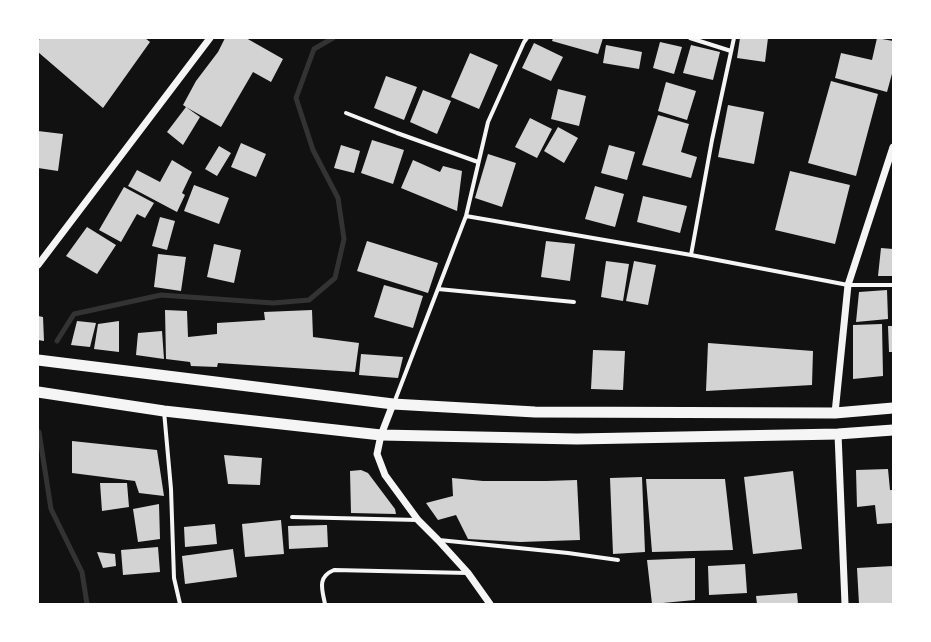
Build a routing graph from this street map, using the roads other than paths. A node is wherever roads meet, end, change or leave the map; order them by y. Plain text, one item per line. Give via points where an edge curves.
1 (210, 38) edge
2 (527, 38) edge
3 (690, 38) edge
4 (734, 38) edge
5 (731, 51) junction
6 (346, 113) dead end
7 (893, 148) edge
8 (478, 162) junction
9 (466, 216) junction
10 (690, 255) junction
11 (38, 265) edge
12 (848, 285) junction
13 (893, 285) edge
14 (438, 289) junction
15 (574, 302) dead end
16 (38, 360) edge
17 (38, 392) edge
18 (393, 404) junction
19 (893, 408) edge
20 (164, 411) junction
21 (836, 413) junction
22 (893, 430) edge
23 (838, 434) junction
24 (381, 435) junction
25 (292, 517) dead end
26 (418, 520) junction
27 (438, 540) junction
28 (618, 560) dead end
29 (468, 573) junction
30 (180, 604) edge
31 (325, 604) edge
32 (490, 604) edge
33 (845, 604) edge

1 - 11 street
2 - 8 street via 488,122
3 - 5 street
4 - 5 street
5 - 10 street
6 - 8 street
7 - 12 street
8 - 9 street
9 - 10 street
9 - 14 street
10 - 12 street
12 - 13 street
12 - 21 street
14 - 15 street
14 - 18 street
16 - 18 highway
17 - 20 highway
18 - 21 highway via 535,412
18 - 24 street
19 - 21 highway
20 - 24 highway
20 - 30 street via 171,489 174,578
22 - 23 highway
23 - 24 highway via 577,439
23 - 33 street
24 - 26 street via 377,454 385,475
25 - 26 street
26 - 27 street
27 - 28 street
27 - 29 street
29 - 31 street via 334,570 326,573 322,579
29 - 32 street

